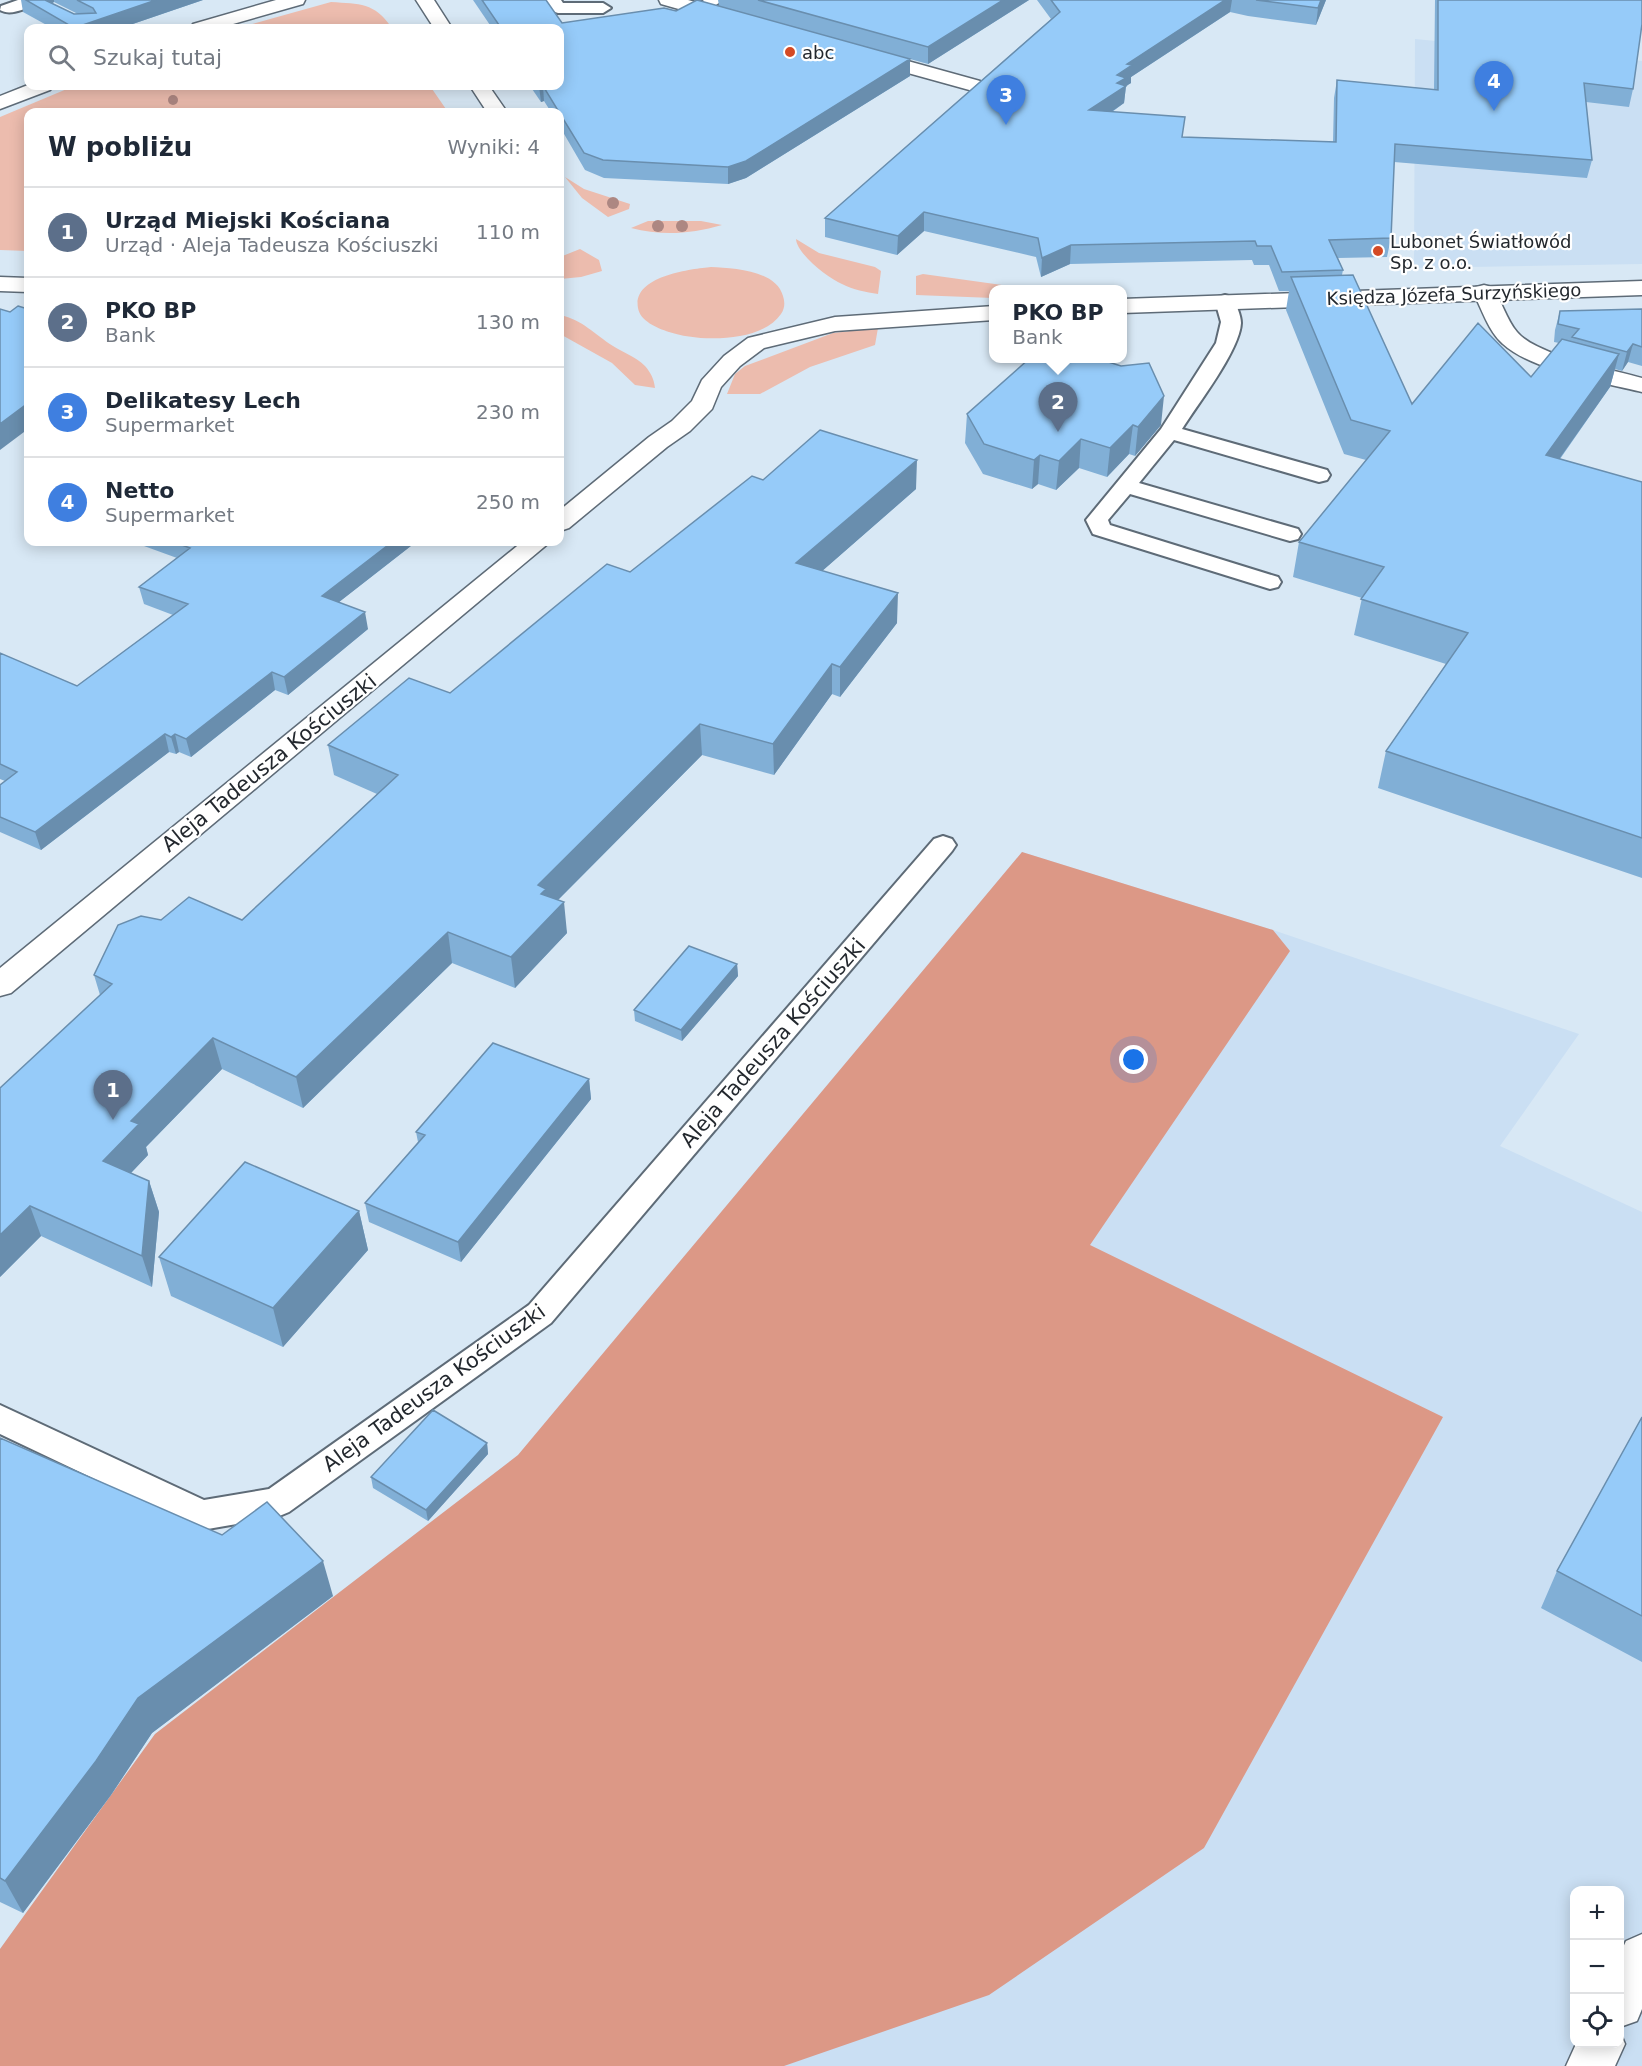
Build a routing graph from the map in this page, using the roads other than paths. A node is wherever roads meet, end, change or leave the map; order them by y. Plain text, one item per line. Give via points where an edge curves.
1 (34, 0) edge
2 (296, 0) edge
3 (426, 0) edge
4 (553, 0) edge
5 (668, 0) edge
6 (708, 5) edge
7 (603, 8) dead end
8 (7, 9) dead end
9 (746, 22) edge
10 (214, 24) edge
11 (441, 24) edge
12 (848, 50) edge
13 (973, 85) edge
14 (33, 90) edge
15 (482, 90) edge
16 (0, 103) edge
17 (494, 108) edge
18 (0, 284) edge
19 (24, 285) edge
20 (1642, 288) edge
21 (1484, 292) junction
22 (1225, 301) junction
23 (1127, 306) edge
24 (989, 314) edge
25 (1642, 385) edge
26 (1169, 432) junction
27 (1319, 475) dead end
28 (1125, 486) junction
29 (564, 520) edge
30 (1290, 534) dead end
31 (532, 546) edge
32 (1270, 582) dead end
33 (943, 846) dead end
34 (0, 985) edge
35 (0, 1419) edge
36 (1642, 1957) edge
37 (1624, 1995) edge
38 (1598, 2048) edge
39 (1590, 2066) edge

1 - 8 lane
2 - 10 street
3 - 11 street
4 - 7 lane via 558,8
5 - 6 street
6 - 9 street
12 - 13 street
14 - 16 street
15 - 17 street
18 - 19 street
20 - 21 street, Księdza Józefa Surzyńskiego
21 - 22 street, Księdza Józefa Surzyńskiego
21 - 25 street via 1510,339 1559,361
22 - 23 street, Księdza Józefa Surzyńskiego
22 - 26 lane via 1231,322 1226,343
24 - 29 street via 835,324 766,340 732,361 717,376 703,404 681,426
26 - 27 lane
26 - 28 lane
28 - 30 lane
28 - 32 lane via 1096,520 1101,528
31 - 34 street, Aleja Tadeusza Kościuszki
33 - 35 lane, Aleja Tadeusza Kościuszki via 540,1314 277,1502 202,1515
36 - 37 street
38 - 39 street

